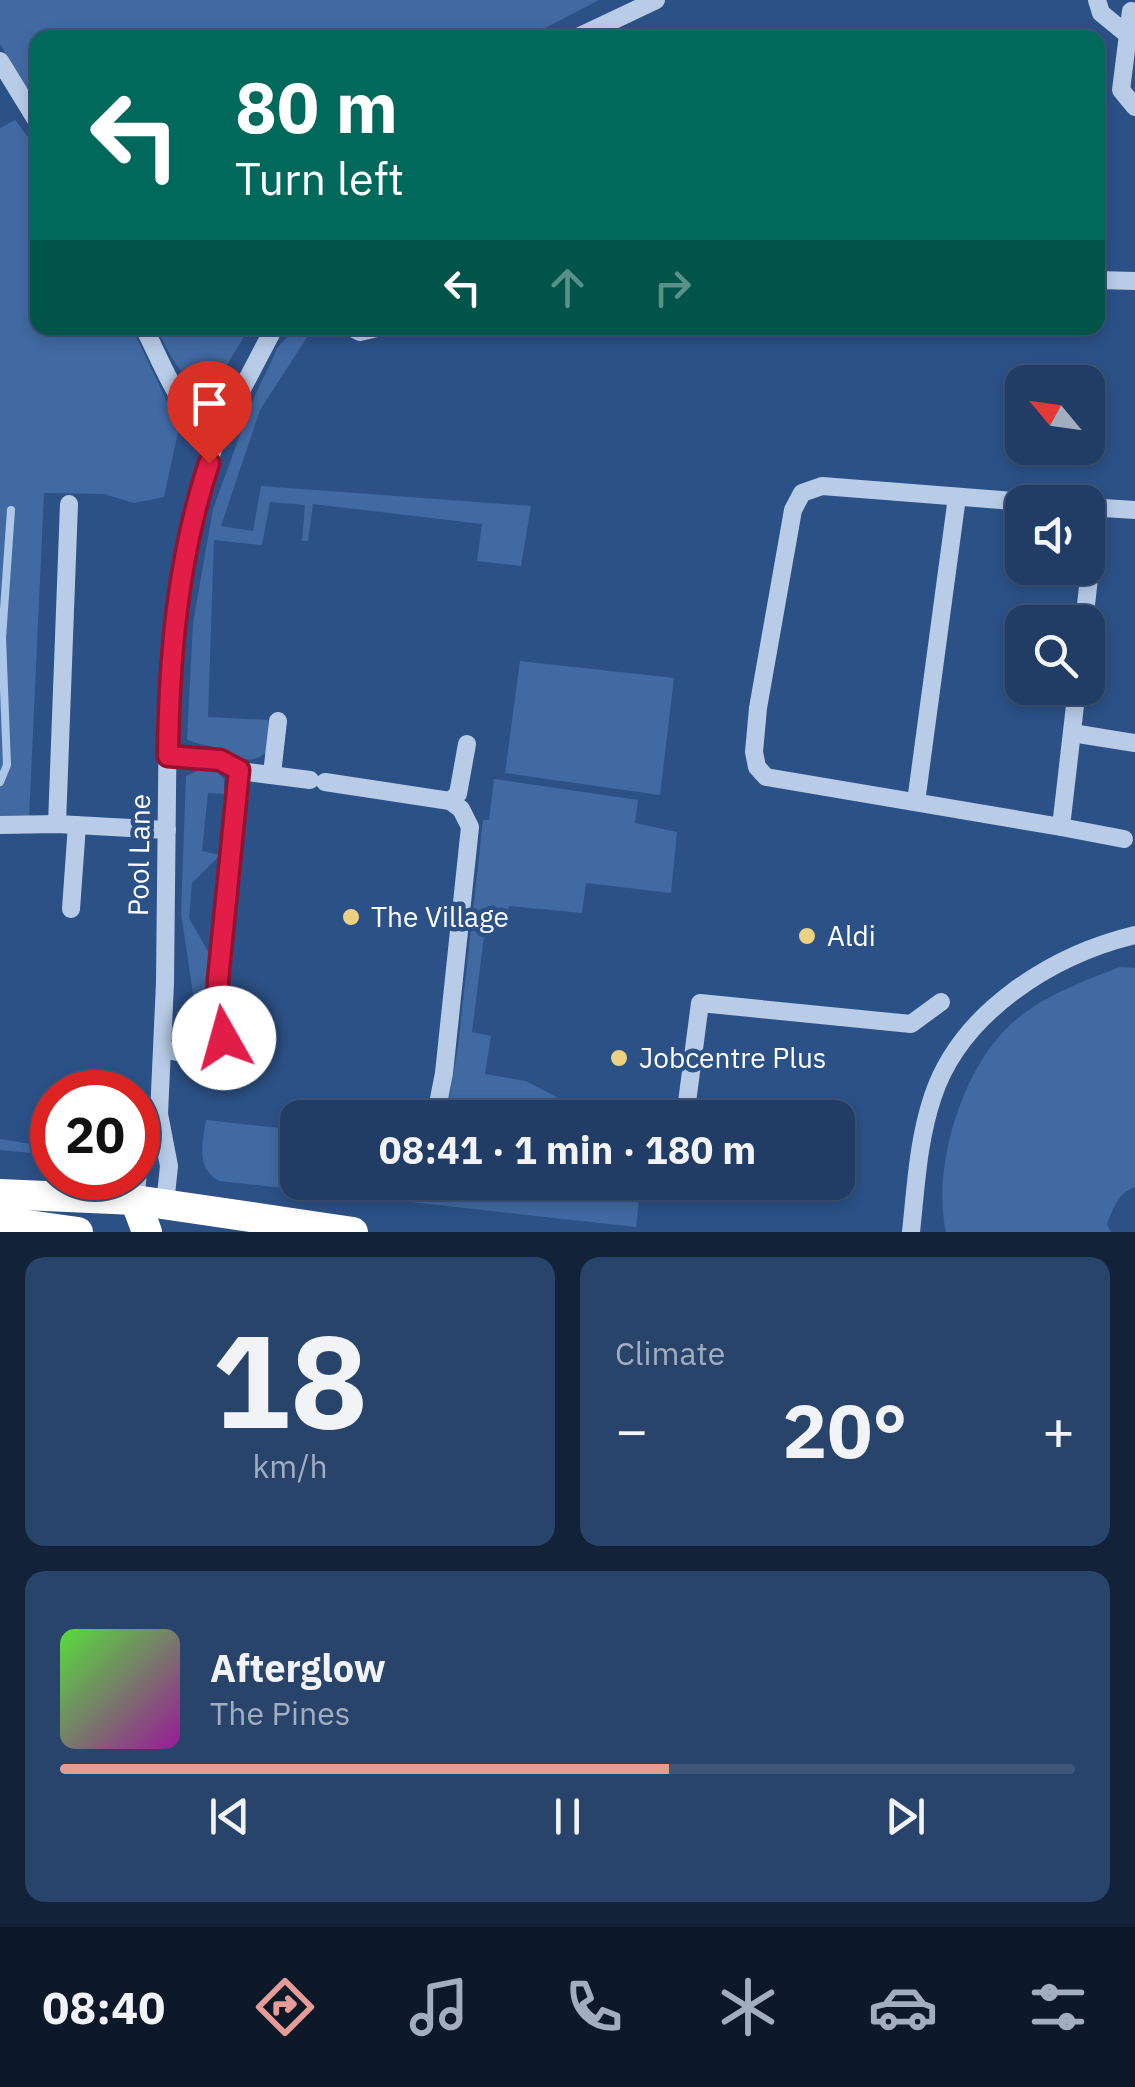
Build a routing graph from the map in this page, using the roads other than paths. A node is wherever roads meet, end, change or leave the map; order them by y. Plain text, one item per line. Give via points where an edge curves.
1 (656, 0) edge
2 (1097, 0) edge
3 (1132, 11) dead end
4 (593, 30) edge
5 (1128, 36) junction
6 (0, 61) edge
7 (1135, 107) edge
8 (30, 110) edge
9 (1105, 280) edge
10 (1135, 281) edge
11 (148, 335) edge
12 (270, 335) edge
13 (217, 437) junction
14 (956, 498) junction
15 (1005, 501) edge
16 (69, 504) dead end
17 (1105, 508) edge
18 (1135, 510) edge
19 (1075, 705) edge
20 (278, 721) dead end
21 (1072, 733) junction
22 (1135, 743) edge
23 (467, 744) dead end
24 (168, 756) junction
25 (239, 770) junction
26 (272, 774) junction
27 (450, 801) junction
28 (916, 802) junction
29 (57, 824) junction
30 (0, 825) edge
31 (77, 825) junction
32 (1061, 827) junction
33 (167, 830) junction
34 (1124, 838) dead end
35 (71, 909) dead end
36 (1135, 935) edge
37 (941, 1002) dead end
38 (163, 1049) junction
39 (160, 1098) edge
40 (439, 1100) edge
41 (687, 1100) edge
42 (160, 1119) edge
43 (160, 1190) edge
44 (0, 1194) edge
45 (150, 1217) edge
46 (0, 1221) edge
47 (78, 1232) edge
48 (352, 1232) edge
49 (911, 1232) edge

1 - 4 street
2 - 5 street via 1101,13
3 - 5 street
5 - 7 street via 1121,90
6 - 8 street
9 - 10 street
11 - 13 street via 182,400
12 - 13 street, Pool Lane
13 - 24 street, Pool Lane via 182,563
14 - 15 street
14 - 28 street
14 - 28 street via 822,486 802,492 793,510 758,708 754,752 766,778
16 - 29 street
17 - 18 street
19 - 21 street
20 - 26 street
21 - 22 street
21 - 32 street
23 - 27 street via 458,794
24 - 25 street via 220,760
24 - 33 street, Pool Lane
25 - 26 street
25 - 38 street via 218,980 229,1063
26 - 27 street
27 - 40 street via 470,827
28 - 32 street
29 - 30 street
29 - 31 street
31 - 33 street
31 - 35 street
32 - 34 street
33 - 38 street, Pool Lane
36 - 49 street via 1031,979 987,1015 950,1060 921,1140
37 - 41 street via 912,1024 700,1003
38 - 39 street, Pool Lane
42 - 43 street, Pool Lane via 169,1166
44 - 45 highway
45 - 48 highway
46 - 47 highway

